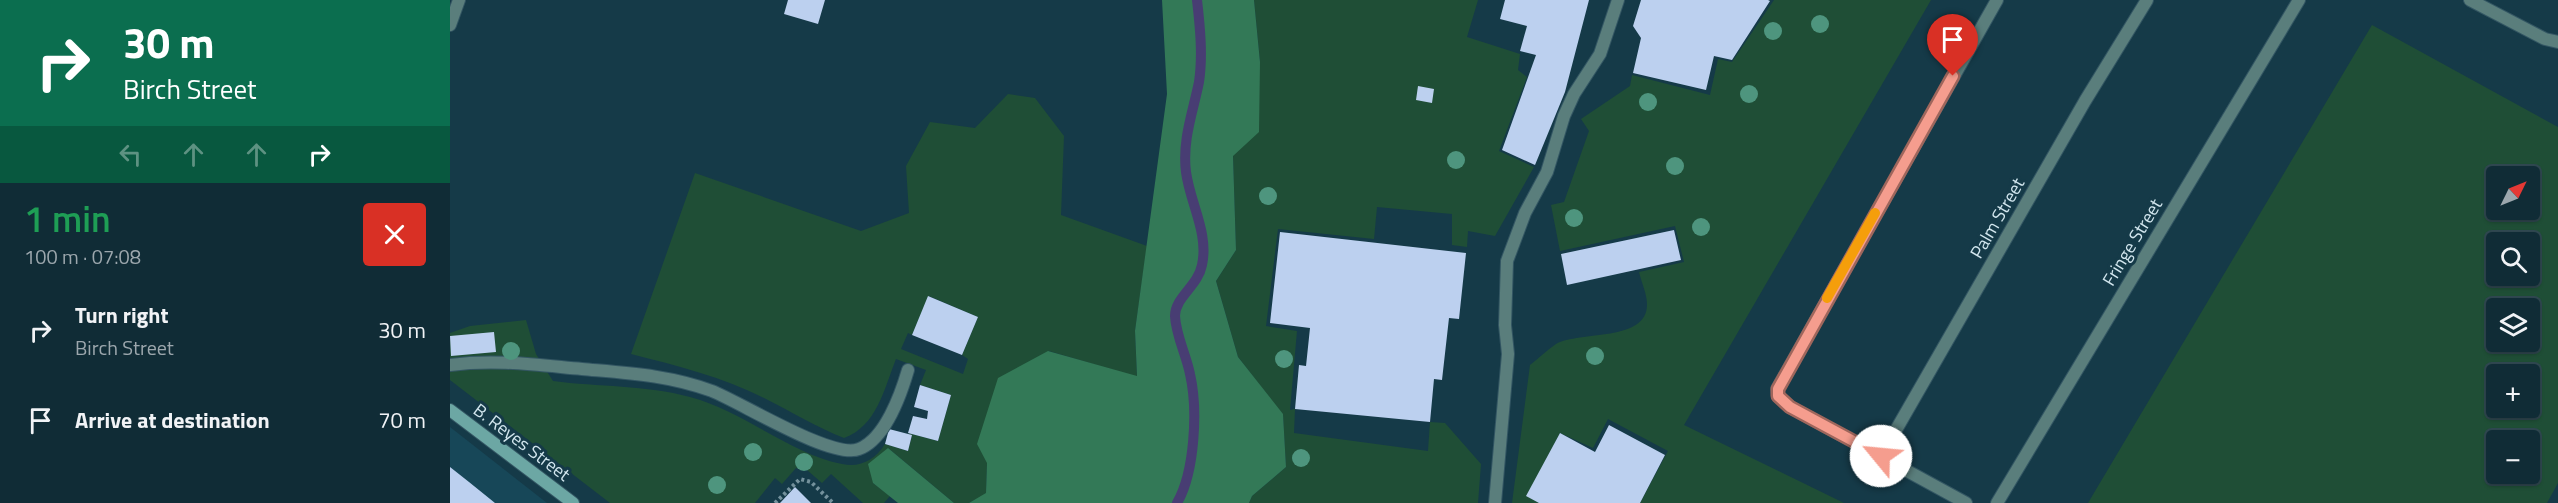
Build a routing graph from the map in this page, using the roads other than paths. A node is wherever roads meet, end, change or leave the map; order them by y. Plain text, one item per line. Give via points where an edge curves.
1 (459, 0) edge
2 (1618, 0) edge
3 (1997, 0) edge
4 (2147, 0) edge
5 (2299, 0) edge
6 (2470, 0) edge
7 (450, 25) edge
8 (2558, 42) edge
9 (450, 365) edge
10 (908, 370) dead end
11 (450, 410) edge
12 (1881, 456) junction
13 (573, 503) edge
14 (1495, 503) edge
15 (1966, 503) edge
16 (1997, 503) edge

1 - 7 street
2 - 14 street via 1600,54 1564,116 1547,172 1525,213 1507,261 1504,314 1508,354
3 - 12 street via 1780,382 1778,396 1790,407
4 - 12 street, Palm Street
5 - 16 street, Fringe Street
6 - 8 street
9 - 10 street via 503,361 617,370 678,381 712,392 847,452 860,449 877,434 901,394
11 - 13 street, B. Reyes Street
12 - 15 street

